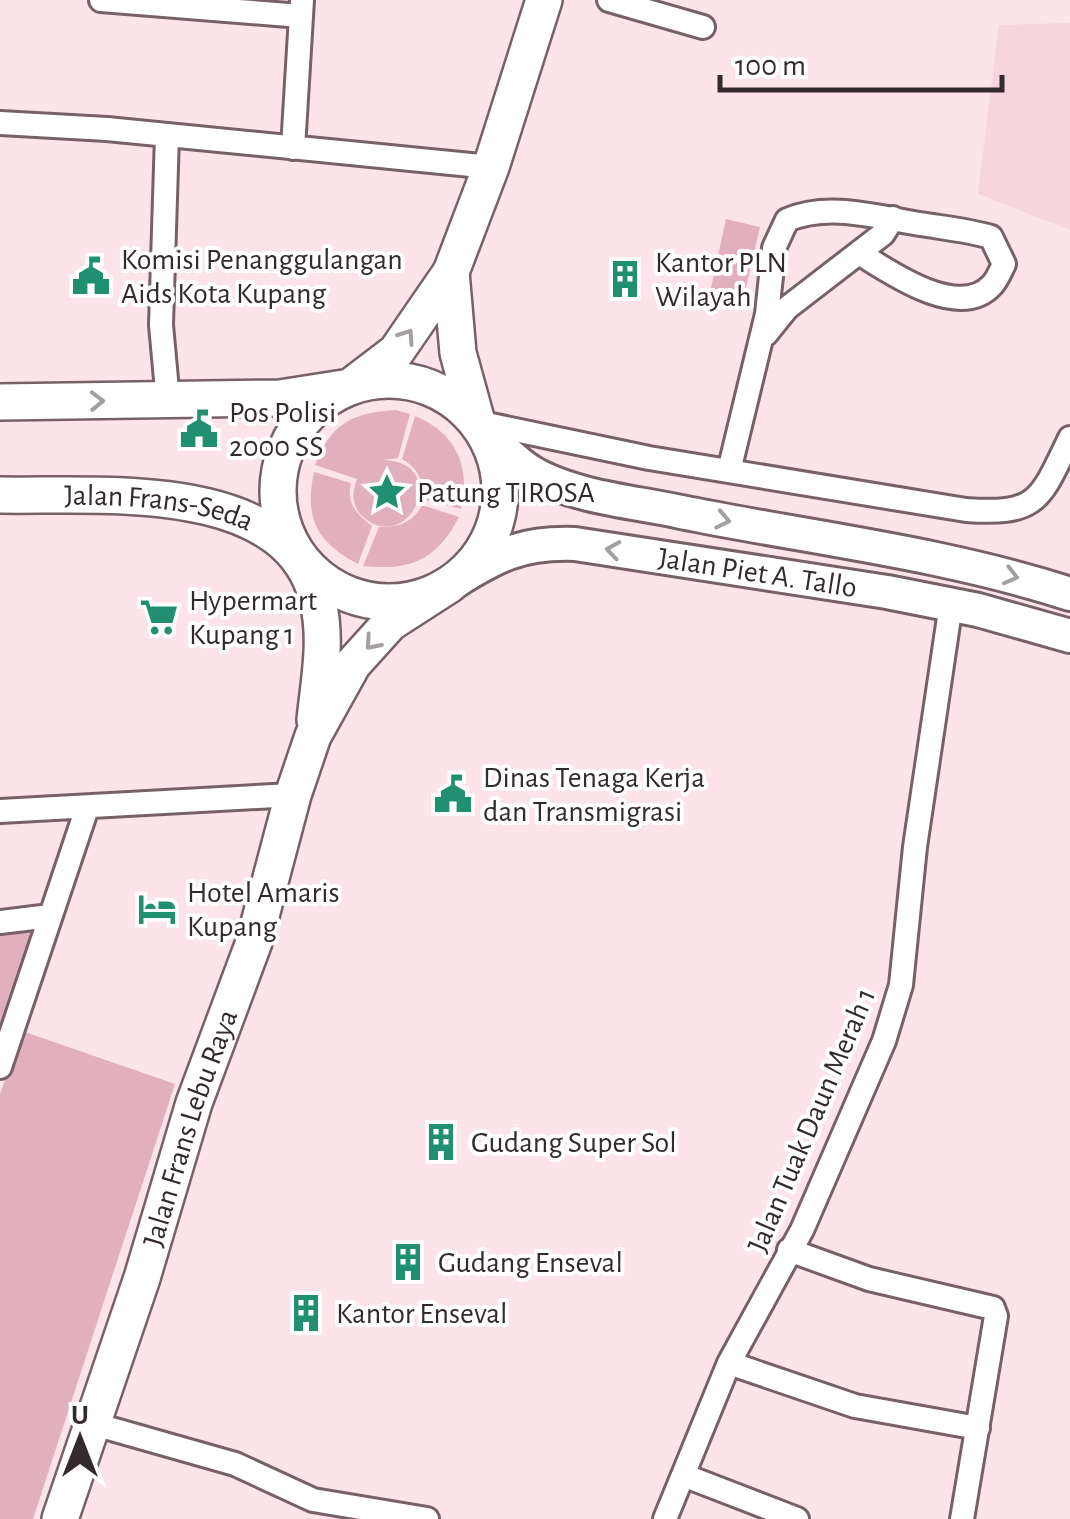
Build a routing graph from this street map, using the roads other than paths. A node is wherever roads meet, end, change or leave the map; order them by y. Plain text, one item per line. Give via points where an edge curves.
1 (101, 0) edge
2 (544, 0) edge
3 (609, 0) edge
4 (302, 8) edge
5 (703, 27) dead end
6 (0, 123) edge
7 (167, 135) junction
8 (293, 148) junction
9 (491, 167) junction
10 (893, 218) junction
11 (859, 253) junction
12 (450, 272) junction
13 (760, 341) junction
14 (350, 387) junction
15 (168, 401) junction
16 (0, 402) edge
17 (476, 422) junction
18 (1070, 438) edge
19 (729, 471) junction
20 (0, 495) edge
21 (302, 560) junction
22 (450, 585) junction
23 (1070, 594) edge
24 (951, 604) junction
25 (1070, 636) edge
26 (313, 736) junction
27 (293, 795) junction
28 (86, 808) junction
29 (0, 812) edge
30 (50, 916) junction
31 (0, 922) edge
32 (0, 1067) edge
33 (789, 1250) junction
34 (729, 1364) junction
35 (94, 1424) junction
36 (978, 1428) junction
37 (683, 1475) junction
38 (307, 1509) edge
39 (60, 1519) edge
40 (427, 1519) edge
41 (665, 1519) edge
42 (797, 1519) edge
43 (962, 1519) edge

1 - 4 street
2 - 9 main road
3 - 5 street
4 - 8 street
6 - 7 street
7 - 8 street
7 - 15 street via 162,325
8 - 9 street
9 - 12 main road
10 - 11 street
10 - 11 street via 990,237 1004,264 992,286 948,298
10 - 13 street via 854,211 786,220 774,248
11 - 13 street via 787,308
14 -> 12 main road via 396,352
12 - 17 main road via 458,353
13 - 19 street
14 - 15 main road via 280,398
14 - 17 main road via 372,381 419,384 460,405
14 - 21 main road via 296,430 279,473 281,519
16 -> 15 main road
17 - 19 street
17 - 22 main road via 497,463 500,510 482,552
17 -> 23 main road, Jalan Piet A. Tallo via 540,478 600,496 951,562
18 - 19 street via 1029,505 1000,512
20 - 21 main road, Jalan Frans-Seda via 186,501 237,514
21 - 22 main road via 318,577 360,598 406,601
21 - 26 main road, Jalan Frans Lebu Raya via 318,598 323,646
24 -> 22 main road, Jalan Piet A. Tallo via 576,544 498,554
22 -> 26 main road, Jalan Frans Lebu Raya via 390,622 354,664
24 - 25 main road, Jalan Piet A. Tallo
24 - 33 street, Jalan Tuak Daun Merah 1 via 901,985 884,1041
26 - 27 main road, Jalan Frans Lebu Raya
27 - 28 street
27 - 35 main road, Jalan Frans Lebu Raya via 254,942 194,1103
28 - 29 street
28 - 30 street
30 - 31 street
30 - 32 street
33 - 34 street, Jalan Tuak Daun Merah 1
33 - 36 street via 868,1280 993,1308
34 - 36 street via 855,1406
34 - 37 street, Jalan Tuak Daun Merah 1
35 - 38 street via 236,1464
35 - 39 main road, Jalan Frans Lebu Raya
36 - 43 street
37 - 41 street, Jalan Tuak Daun Merah 1
37 - 42 street
38 - 40 street

